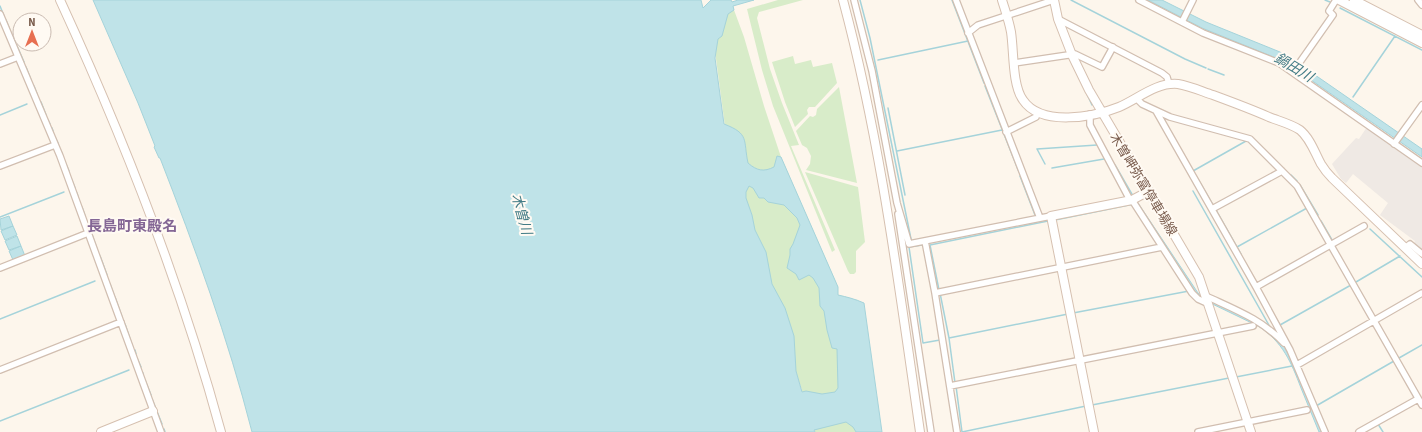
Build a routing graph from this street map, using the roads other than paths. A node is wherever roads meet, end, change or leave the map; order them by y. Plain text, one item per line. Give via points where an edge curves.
1 (60, 0) edge
2 (843, 0) edge
3 (854, 0) edge
4 (956, 0) edge
5 (1002, 0) edge
6 (1054, 0) edge
7 (1139, 0) edge
8 (1193, 0) edge
9 (1337, 0) edge
10 (1354, 0) edge
11 (1418, 0) edge
12 (1422, 5) edge
13 (0, 14) edge
14 (1007, 16) junction
15 (1058, 19) junction
16 (1182, 21) junction
17 (968, 33) junction
18 (1422, 35) edge
19 (1422, 42) edge
20 (1113, 47) junction
21 (1072, 55) junction
22 (18, 57) junction
23 (1014, 63) junction
24 (0, 64) edge
25 (1294, 71) junction
26 (1169, 84) junction
27 (1136, 98) junction
28 (1422, 105) edge
29 (1155, 111) junction
30 (1102, 112) junction
31 (1037, 113) junction
32 (1090, 114) junction
33 (1006, 132) junction
34 (1395, 143) junction
35 (55, 145) junction
36 (1422, 163) edge
37 (0, 166) edge
38 (1282, 171) junction
39 (1149, 191) junction
40 (1133, 199) junction
41 (897, 203) junction
42 (1212, 209) junction
43 (1051, 216) junction
44 (1040, 218) junction
45 (1364, 226) dead end
46 (88, 233) junction
47 (925, 241) junction
48 (1331, 244) junction
49 (1162, 247) junction
50 (1405, 248) junction
51 (1422, 254) edge
52 (1422, 264) edge
53 (1061, 267) junction
54 (0, 268) edge
55 (1256, 287) junction
56 (935, 293) junction
57 (1422, 293) edge
58 (1207, 300) junction
59 (1374, 321) junction
60 (121, 322) junction
61 (1253, 326) dead end
62 (1217, 332) junction
63 (1290, 350) junction
64 (1080, 360) junction
65 (1297, 366) junction
66 (0, 370) edge
67 (950, 386) junction
68 (1418, 399) junction
69 (1422, 405) edge
70 (1307, 410) dead end
71 (153, 411) junction
72 (1248, 422) junction
73 (101, 432) edge
74 (161, 432) edge
75 (222, 432) edge
76 (920, 432) edge
77 (930, 432) edge
78 (957, 432) edge
79 (1094, 432) edge
80 (1198, 432) edge
81 (1251, 432) edge
82 (1325, 432) edge
83 (1359, 432) edge

1 - 75 street via 109,112 152,222 193,334
2 - 76 street via 875,137
3 - 41 street via 872,71
4 - 17 street
5 - 14 street
6 - 14 street
6 - 15 street, 木曽岬弥富停車場線
7 - 16 street
8 - 16 street
9 - 19 street
9 - 25 street via 1329,11 1333,15
10 - 18 street
11 - 12 street
13 - 22 street
14 - 17 street via 978,25
14 - 23 street
15 - 20 street
15 - 21 street, 木曽岬弥富停車場線
16 - 25 street
17 - 33 street
20 - 21 street via 1102,67 1075,54
20 - 26 street via 1162,73 1167,77
21 - 23 street
21 - 30 street, 木曽岬弥富停車場線
22 - 24 street
22 - 35 street
23 - 31 street via 1019,93 1027,106
25 - 34 street
26 - 27 street
26 - 50 street via 1189,87 1250,109 1300,131 1332,178
27 - 29 street
27 - 30 street via 1120,107
28 - 34 street
29 - 38 street via 1250,139
29 - 42 street
30 - 32 street
30 - 39 street, 木曽岬弥富停車場線
31 - 32 street via 1055,117
31 - 33 street via 1036,117
32 - 40 street via 1090,125
33 - 44 street
34 - 36 street
35 - 37 street
35 - 46 street
38 - 42 street
38 - 48 street via 1297,186
39 - 40 street
39 - 58 street, 木曽岬弥富停車場線 via 1196,271
40 - 43 street
40 - 49 street
41 - 47 street via 910,244
41 - 77 street
42 - 55 street
43 - 44 street
43 - 53 street
44 - 47 street
45 - 48 street
46 - 54 street
46 - 60 street
47 - 56 street
48 - 55 street
48 - 59 street
49 - 53 street
49 - 58 street via 1192,293 1198,299
50 - 51 street via 1410,244
50 - 52 street
53 - 56 street
53 - 64 street
55 - 63 street
56 - 67 street
57 - 59 street
58 - 62 street, 木曽岬弥富停車場線
58 - 63 street via 1261,323 1274,332
59 - 65 street
59 - 68 street
60 - 66 street
60 - 71 street
61 - 62 street
62 - 64 street
62 - 72 street, 木曽岬弥富停車場線
63 - 65 street
64 - 67 street
64 - 79 street
65 - 82 street
67 - 78 street
68 - 69 street
68 - 83 street
70 - 72 street
71 - 73 street
71 - 74 street
72 - 80 street
72 - 81 street, 木曽岬弥富停車場線

